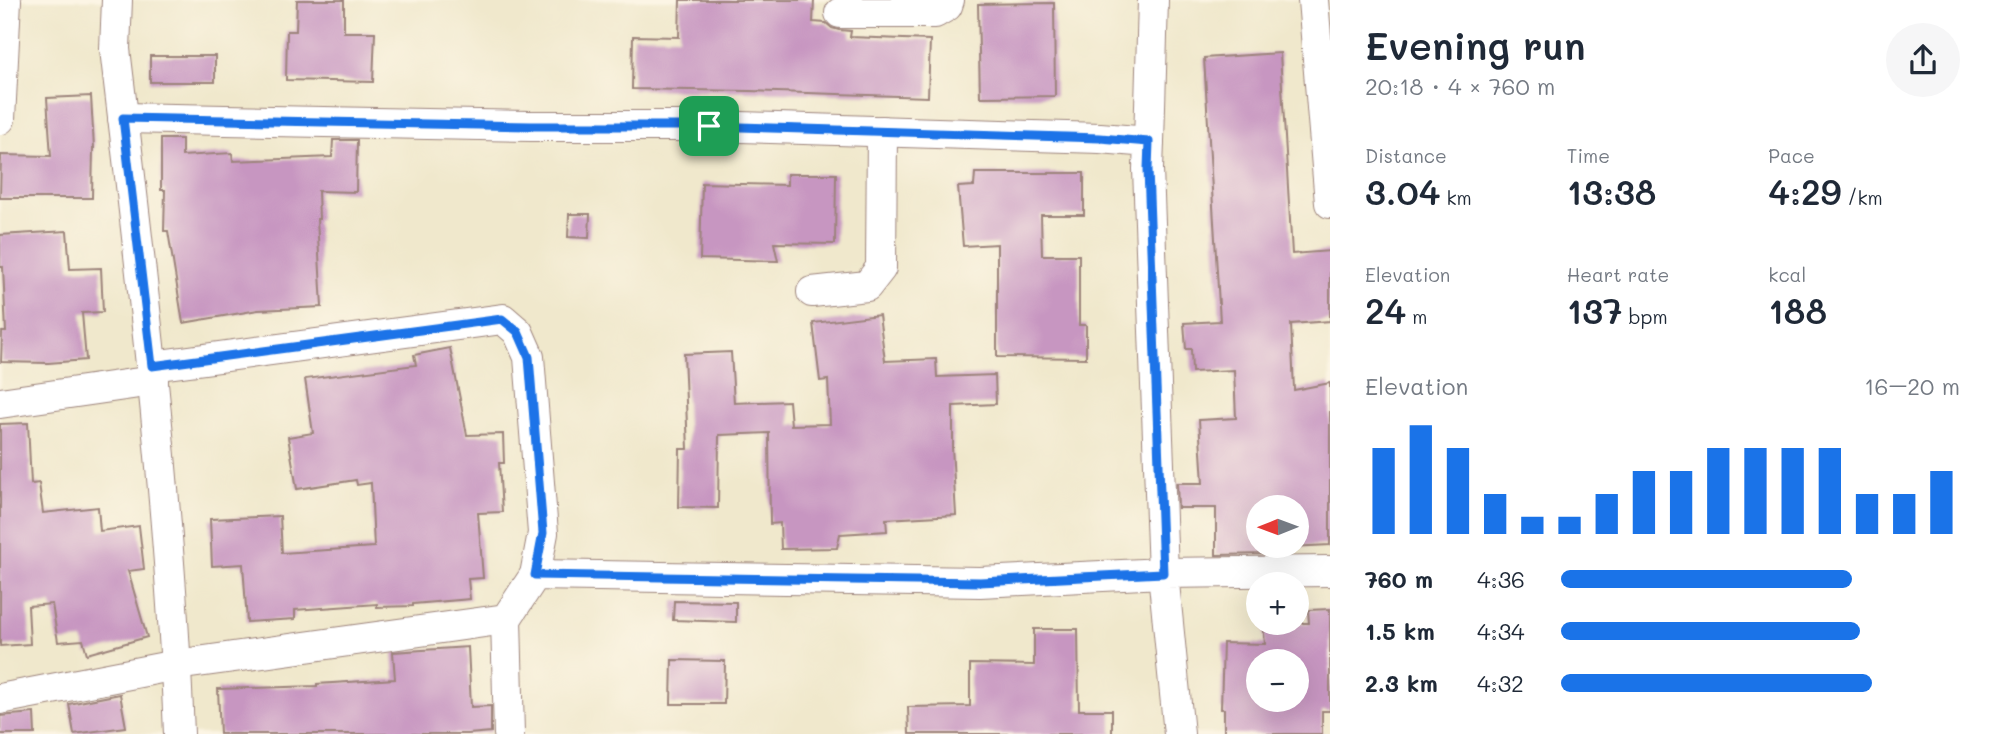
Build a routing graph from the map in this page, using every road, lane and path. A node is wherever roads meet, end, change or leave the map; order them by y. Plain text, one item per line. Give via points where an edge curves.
1 (6, 0) edge
2 (117, 0) edge
3 (949, 0) edge
4 (1153, 0) edge
5 (1314, 0) edge
6 (840, 13) dead end
7 (123, 118) junction
8 (0, 119) edge
9 (882, 131) junction
10 (1149, 142) junction
11 (1330, 203) edge
12 (812, 292) dead end
13 (152, 374) junction
14 (0, 403) edge
15 (1330, 571) edge
16 (1163, 573) junction
17 (535, 575) junction
18 (506, 619) junction
19 (176, 665) junction
20 (0, 698) edge
21 (179, 734) edge
22 (509, 734) edge
23 (1179, 734) edge

1 - 8 street
2 - 7 street via 115,49
3 - 6 street via 935,13
4 - 10 street
5 - 11 street
7 - 9 street
7 - 13 street
9 - 10 street
9 - 12 street via 881,268 867,286
10 - 16 street
13 - 14 street
13 - 17 street via 502,319 518,332 529,357 543,533
13 - 19 street
15 - 16 street
16 - 17 street via 980,582
16 - 23 street
17 - 18 street
18 - 19 street
18 - 22 street
19 - 20 street
19 - 21 street

